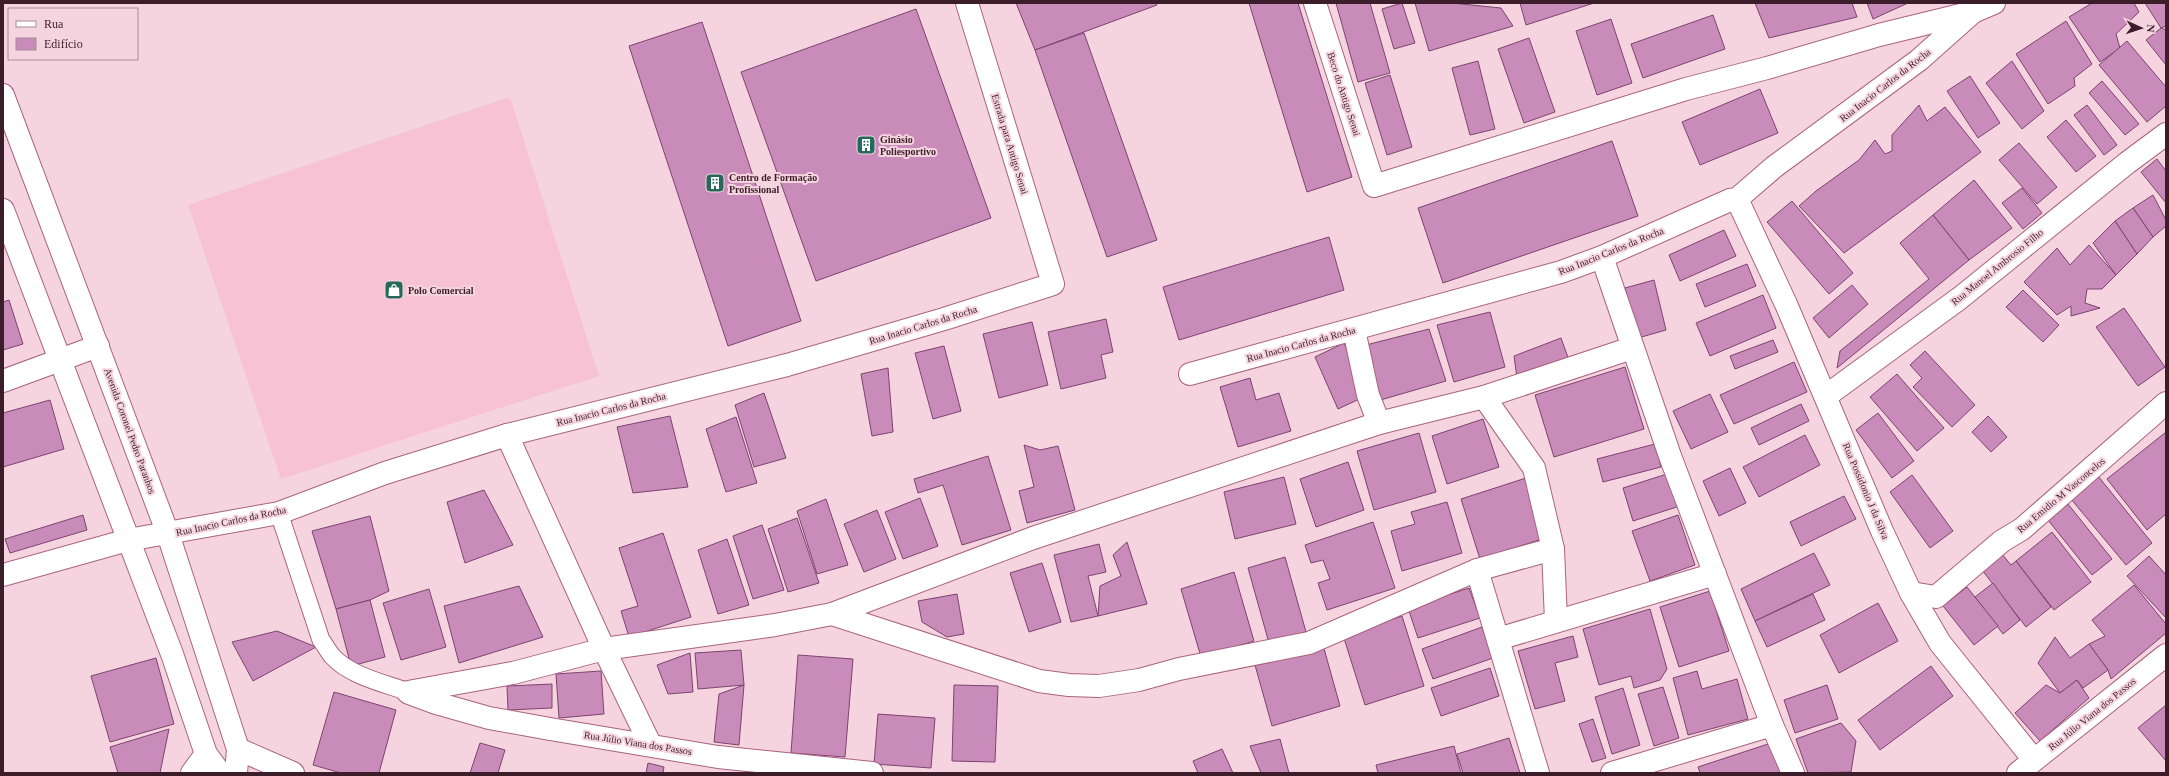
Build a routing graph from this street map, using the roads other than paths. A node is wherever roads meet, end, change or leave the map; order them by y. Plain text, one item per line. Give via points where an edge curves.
1 (967, 3) edge
2 (1315, 3) edge
3 (1994, 3) edge
4 (1974, 12) junction
5 (3, 97) edge
6 (2166, 134) edge
7 (1374, 186) joint
8 (1737, 199) junction
9 (3, 210) edge
10 (1602, 256) junction
11 (1054, 284) joint
12 (1354, 330) junction
13 (98, 346) junction
14 (1632, 348) junction
15 (60, 360) junction
16 (1190, 374) dead end
17 (3, 381) edge
18 (1484, 396) junction
19 (1826, 396) junction
20 (2166, 403) edge
21 (1379, 424) junction
22 (508, 435) junction
23 (279, 513) junction
24 (168, 534) junction
25 (128, 540) junction
26 (1553, 549) junction
27 (1477, 570) junction
28 (1715, 574) junction
29 (3, 575) edge
30 (1911, 593) junction
31 (832, 614) junction
32 (1556, 621) junction
33 (1498, 639) junction
34 (604, 649) junction
35 (2166, 654) edge
36 (408, 692) junction
37 (1772, 725) junction
38 (650, 744) junction
39 (238, 749) junction
40 (206, 754) junction
41 (2026, 767) edge
42 (192, 773) edge
43 (220, 773) edge
44 (236, 773) edge
45 (292, 773) edge
46 (872, 773) edge
47 (1538, 773) edge
48 (1612, 773) edge
49 (1793, 773) edge

1 - 11 street, Estrada para Antigo Senai
2 - 7 street, Beco do Antigo Senai
3 - 4 street, Rua Inacio Carlos da Rocha
4 - 7 street, Rua Inacio Carlos da Rocha via 1879,35 1686,89
4 - 8 street, Rua Inacio Carlos da Rocha via 1919,60 1774,167
5 - 13 street, Avenida Coronel Pedro Paranhos
6 - 19 street, Rua Manoel Ambrosio Filho via 1960,298
8 - 10 street, Rua Inacio Carlos da Rocha
8 - 19 street, Rua Possidonio J da Silva
9 - 15 street
10 - 12 street, Rua Inacio Carlos da Rocha via 1532,281
10 - 14 street
11 - 22 street, Rua Inacio Carlos da Rocha via 787,365
12 - 16 street, Rua Inacio Carlos da Rocha
12 - 21 street via 1368,395
13 - 15 street
13 - 24 street, Avenida Coronel Pedro Paranhos
14 - 18 street
14 - 28 street
15 - 17 street
15 - 25 street
18 - 21 street
18 - 26 street via 1534,468
19 - 30 street, Rua Possidonio J da Silva via 1882,531
20 - 30 street, Rua Emidio M Vasconcelos via 2022,530 2002,541 1936,597
21 - 31 street via 1033,538
22 - 23 street, Rua Inacio Carlos da Rocha via 385,473
22 - 34 street
23 - 24 street, Rua Inacio Carlos da Rocha
23 - 36 lane via 322,640 332,656 358,673
24 - 25 street, Rua Inacio Carlos da Rocha
24 - 39 street, Avenida Coronel Pedro Paranhos
25 - 29 street, Rua Inacio Carlos da Rocha
25 - 40 street via 180,676
26 - 27 street
26 - 32 street
27 - 31 street via 1309,643 1179,669 1139,680 1099,686 1039,680
27 - 33 street
28 - 32 street
28 - 37 street
30 - 41 street, Rua Possidonio J da Silva via 1945,649
31 - 34 street via 775,625
32 - 33 street
33 - 47 street
34 - 36 street via 513,673
34 - 38 street
35 - 41 street, Rua Júlio Viana dos Passos
36 - 38 street, Rua Júlio Viana dos Passos via 489,718
37 - 48 street
37 - 49 street
38 - 46 street, Rua Júlio Viana dos Passos via 718,757
39 - 40 street
39 - 44 street, Avenida Coronel Pedro Paranhos
39 - 45 street
40 - 42 street
40 - 43 street

